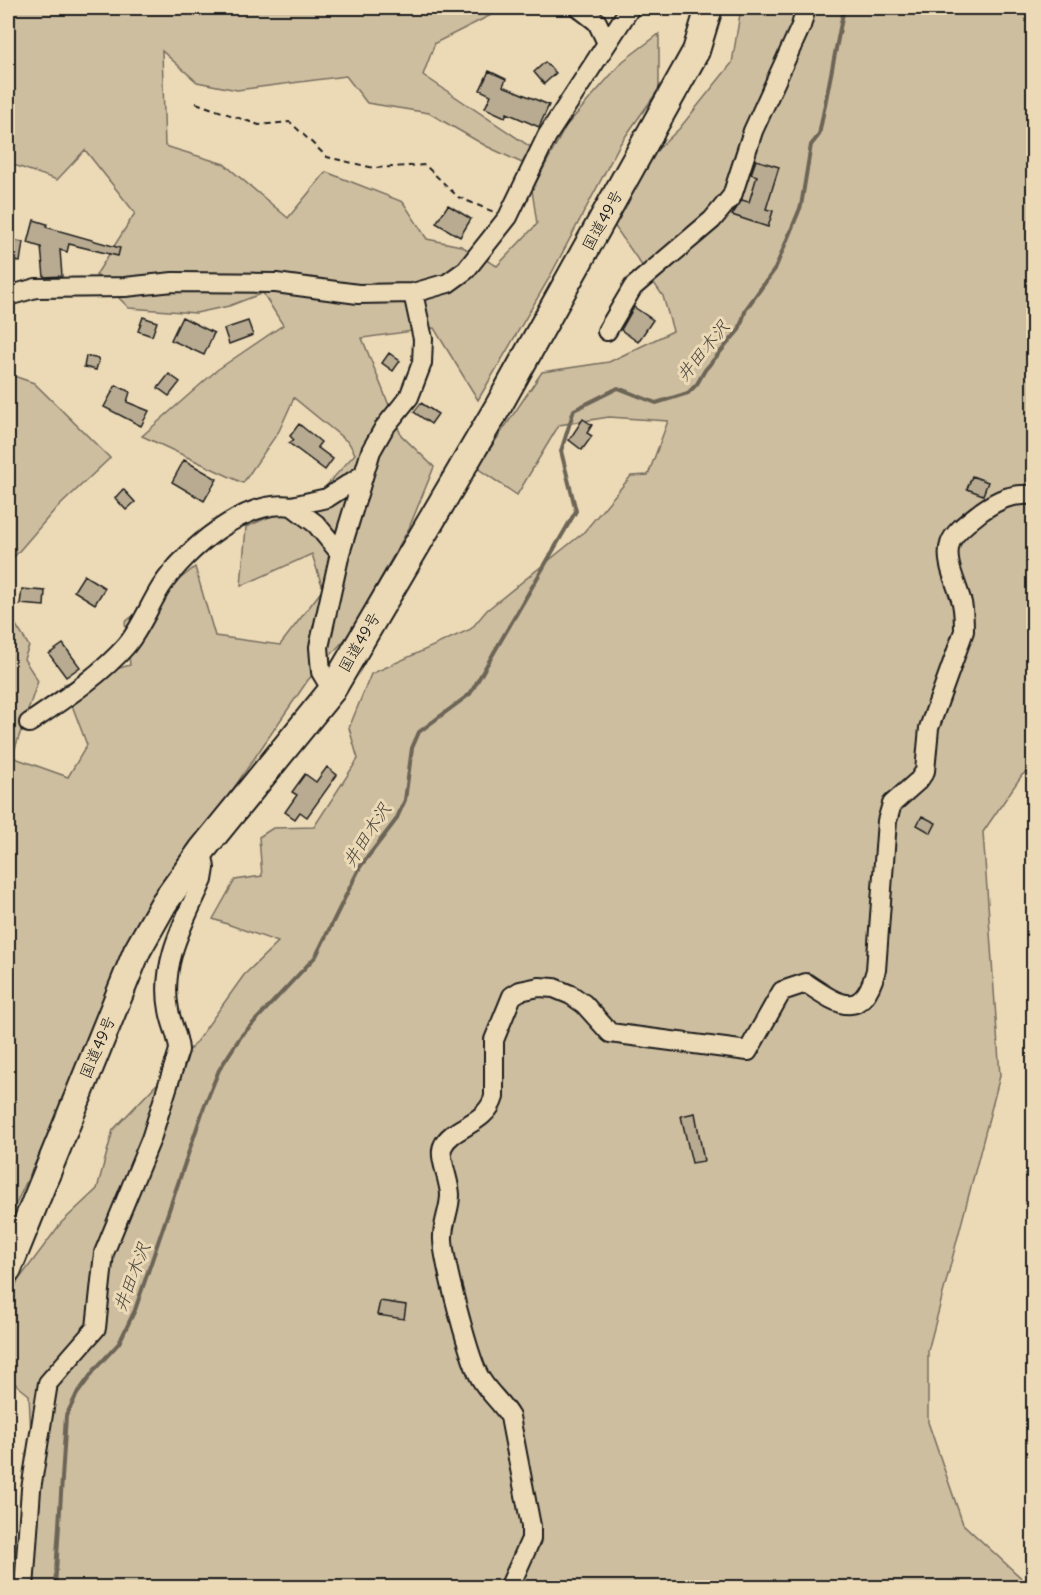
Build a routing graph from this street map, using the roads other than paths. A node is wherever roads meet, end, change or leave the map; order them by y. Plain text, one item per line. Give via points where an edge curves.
1 (579, 8) edge
2 (630, 8) edge
3 (709, 8) edge
4 (806, 8) edge
5 (606, 40) junction
6 (413, 293) junction
7 (8, 296) edge
8 (607, 331) dead end
9 (364, 474) junction
10 (1034, 495) edge
11 (292, 506) junction
12 (340, 553) junction
13 (332, 690) junction
14 (29, 723) dead end
15 (202, 850) junction
16 (8, 1269) edge
17 (24, 1587) edge
18 (508, 1587) edge

1 - 5 street via 597,22
2 - 5 street
3 - 13 highway, 国道49号 via 696,51 499,405
4 - 8 street via 753,131 732,195 712,220 633,287
5 - 6 street via 547,136 508,217 466,270 448,283
6 - 7 street via 358,294 276,284 173,282 125,288 36,288
6 - 9 street via 423,339 422,363 409,397 371,451
9 - 11 street via 327,498
9 - 12 street
10 - 18 street via 1017,494 998,500 952,538 949,546 964,613 964,631 929,728 925,771 892,804 876,970 864,998 849,1005 838,1004 806,983 792,986 783,991 748,1052 610,1033 584,1004 554,988 539,987 512,996 494,1040 492,1106 447,1140 441,1154 450,1198 443,1241 471,1359 482,1381 510,1417 531,1526 531,1539
11 - 12 street via 316,524
11 - 14 street via 279,504 238,518 199,543 162,586 126,646 67,697
12 - 13 street via 319,646 321,672
13 - 15 highway, 国道49号
15 - 16 highway, 国道49号 via 164,903 137,951
15 - 17 street via 203,880 168,966 169,1011 179,1050 151,1139 104,1253 96,1328 48,1383 31,1489

